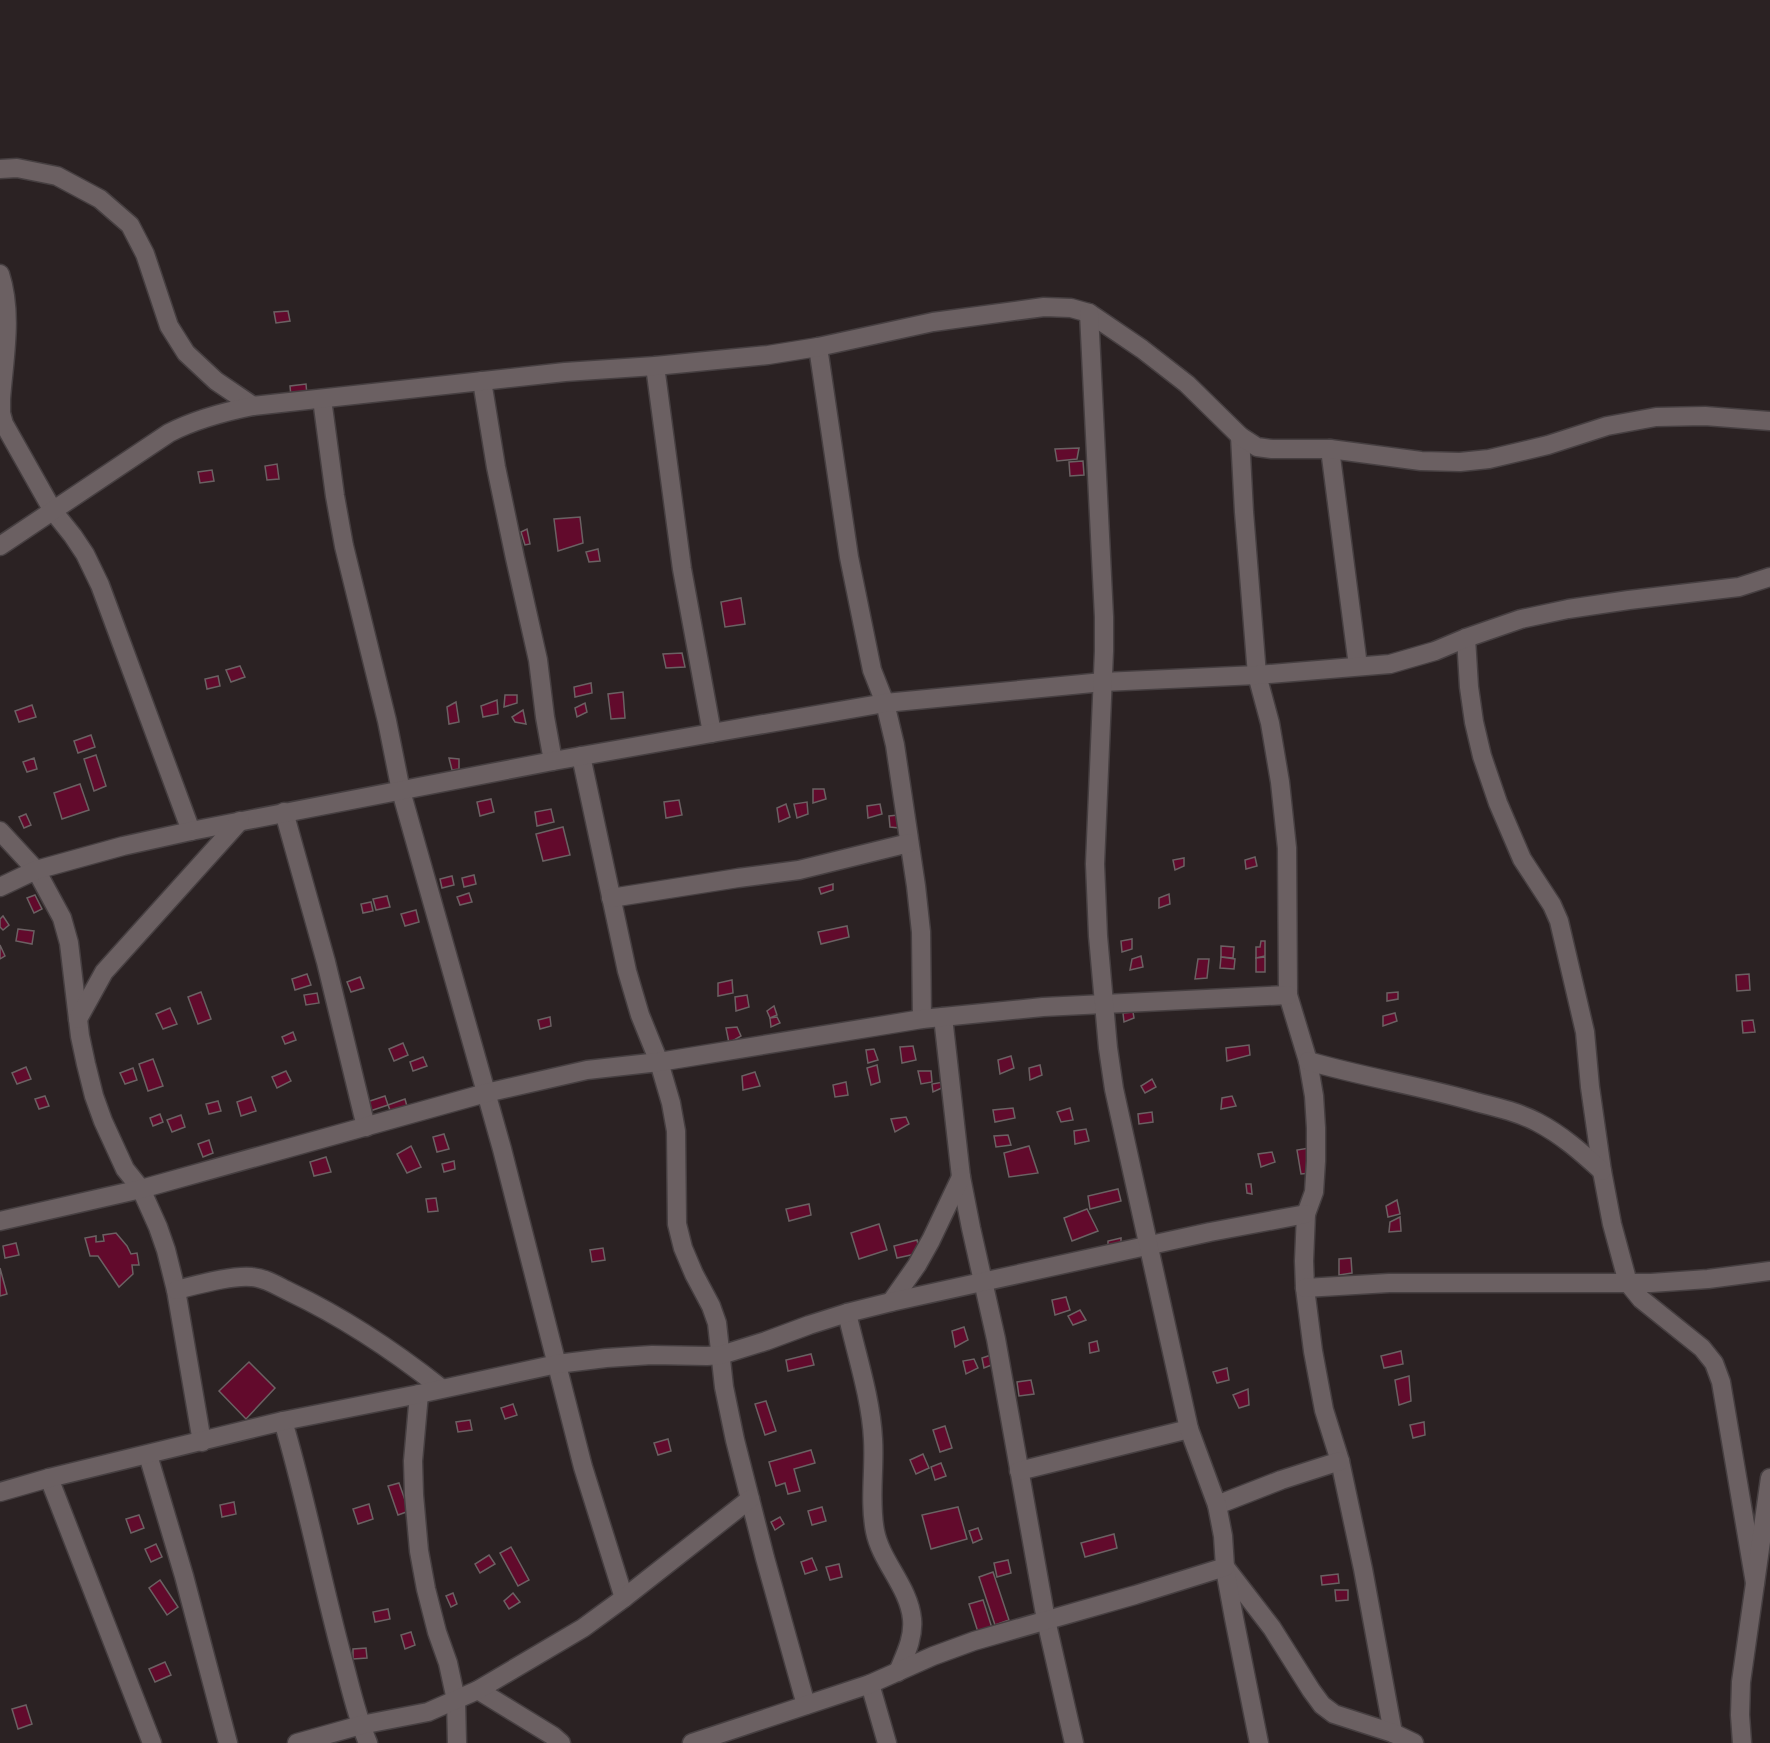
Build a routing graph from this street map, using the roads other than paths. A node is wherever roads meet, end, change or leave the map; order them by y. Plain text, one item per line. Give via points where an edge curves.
1 (0, 169) edge
2 (0, 274) edge
3 (1089, 313) junction
4 (818, 347) junction
5 (655, 366) junction
6 (482, 381) junction
7 (322, 399) junction
8 (253, 406) junction
9 (1770, 421) edge
10 (1240, 436) junction
11 (1330, 449) junction
12 (53, 511) junction
13 (0, 546) edge
14 (1770, 577) edge
15 (1466, 638) junction
16 (1358, 666) junction
17 (1257, 675) junction
18 (1103, 682) junction
19 (885, 702) junction
20 (712, 733) junction
21 (581, 756) junction
22 (553, 761) junction
23 (401, 791) junction
24 (284, 812) junction
25 (240, 821) junction
26 (0, 831) edge
27 (191, 831) junction
28 (909, 843) junction
29 (36, 870) junction
30 (0, 887) edge
31 (611, 898) junction
32 (1288, 995) junction
33 (1103, 1003) junction
34 (944, 1017) junction
35 (78, 1018) junction
36 (922, 1018) junction
37 (1308, 1061) junction
38 (659, 1062) junction
39 (486, 1093) junction
40 (366, 1127) junction
41 (1602, 1171) junction
42 (961, 1177) junction
43 (141, 1189) junction
44 (1306, 1214) junction
45 (0, 1221) edge
46 (1148, 1245) junction
47 (1770, 1271) edge
48 (984, 1281) junction
49 (1628, 1283) junction
50 (1305, 1288) junction
51 (176, 1290) junction
52 (891, 1302) junction
53 (847, 1313) junction
54 (721, 1354) junction
55 (557, 1364) junction
56 (441, 1388) junction
57 (419, 1394) junction
58 (283, 1421) junction
59 (1189, 1429) junction
60 (202, 1442) junction
61 (148, 1455) junction
62 (1340, 1461) junction
63 (1019, 1471) junction
64 (49, 1478) junction
65 (1770, 1478) edge
66 (0, 1492) edge
67 (750, 1499) junction
68 (1217, 1505) junction
69 (1225, 1567) junction
70 (1755, 1583) junction
71 (624, 1598) junction
72 (1046, 1620) junction
73 (898, 1672) junction
74 (870, 1684) junction
75 (478, 1690) junction
76 (456, 1700) junction
77 (806, 1705) junction
78 (361, 1725) junction
79 (1393, 1733) junction
80 (152, 1743) edge
81 (228, 1743) edge
82 (297, 1743) edge
83 (368, 1743) edge
84 (457, 1743) edge
85 (561, 1743) edge
86 (692, 1743) edge
87 (887, 1743) edge
88 (1074, 1743) edge
89 (1259, 1743) edge
90 (1414, 1743) edge
91 (1742, 1743) edge

1 - 8 street via 17,168 57,176 100,199 130,225 145,254 169,326 186,353 216,381
2 - 12 street via 7,314 1,413
3 - 4 street via 1044,307 933,322
3 - 10 street via 1187,384
3 - 18 street via 1104,617
4 - 5 street
4 - 19 street via 849,556 872,670
5 - 6 street
5 - 20 street via 682,569
6 - 7 street
6 - 22 street via 514,558 538,660
7 - 8 street
7 - 23 street via 344,546
8 - 12 street via 189,423
9 - 11 street via 1656,417 1607,426 1489,459 1460,462
10 - 11 street via 1257,447
10 - 17 street
11 - 16 street
12 - 13 street
12 - 27 street via 85,554 100,585
14 - 15 street via 1739,587 1568,609 1521,619
15 - 16 street via 1390,663
15 - 41 street via 1473,722 1482,756 1522,859 1559,921 1585,1032
16 - 17 street
17 - 18 street
17 - 32 street via 1270,723 1287,848
18 - 19 street
18 - 33 street via 1095,864
19 - 20 street
19 - 28 street
20 - 21 street
21 - 22 street
21 - 31 street
22 - 23 street
23 - 24 street
23 - 39 street
24 - 25 street
24 - 40 street
25 - 27 street
25 - 35 street via 104,972
26 - 29 street
27 - 29 street
28 - 31 street via 799,870
28 - 36 street via 921,932
29 - 30 street
29 - 35 street via 62,918
31 - 38 street via 627,971
32 - 33 street
32 - 37 street
33 - 34 street
33 - 46 street via 1114,1089
34 - 36 street
34 - 42 street
35 - 43 street via 86,1064 103,1120 125,1169
36 - 38 street
37 - 41 street via 1500,1108 1567,1139
37 - 44 street via 1315,1107 1316,1161 1314,1192
38 - 39 street via 587,1070
38 - 54 street via 676,1131 677,1224 683,1248 717,1323
39 - 40 street
39 - 55 street
40 - 43 street
41 - 49 street
42 - 48 street
42 - 52 street via 927,1248
43 - 45 street
43 - 51 street via 166,1250
44 - 46 street
44 - 50 street
46 - 48 street
46 - 59 street
47 - 49 street
48 - 52 street
48 - 63 street
49 - 50 street via 1389,1283
49 - 70 street via 1714,1363 1721,1382
50 - 62 street via 1324,1410
51 - 56 street via 241,1277 262,1279 316,1304 403,1358
51 - 60 street
52 - 53 street
53 - 54 street
53 - 73 street via 873,1438 875,1530 912,1618 910,1642
54 - 55 street via 652,1354
54 - 67 street via 726,1398
55 - 56 street
55 - 71 street via 583,1467
56 - 57 street
57 - 58 street
57 - 76 street via 413,1461 419,1551
58 - 60 street
58 - 78 street
59 - 63 street
59 - 68 street
60 - 61 street
61 - 64 street
61 - 81 street
62 - 68 street
62 - 79 street
63 - 72 street
64 - 66 street
64 - 80 street
65 - 70 street
67 - 71 street
67 - 77 street
68 - 69 street
69 - 72 street
69 - 79 street via 1272,1628 1322,1705 1334,1714
69 - 89 street
70 - 91 street via 1741,1682
71 - 75 street via 559,1643
72 - 73 street via 974,1641
72 - 88 street
73 - 74 street
74 - 77 street
74 - 87 street
75 - 76 street
75 - 85 street
76 - 78 street via 428,1712
76 - 84 street
77 - 86 street
78 - 82 street
78 - 83 street
79 - 90 street

